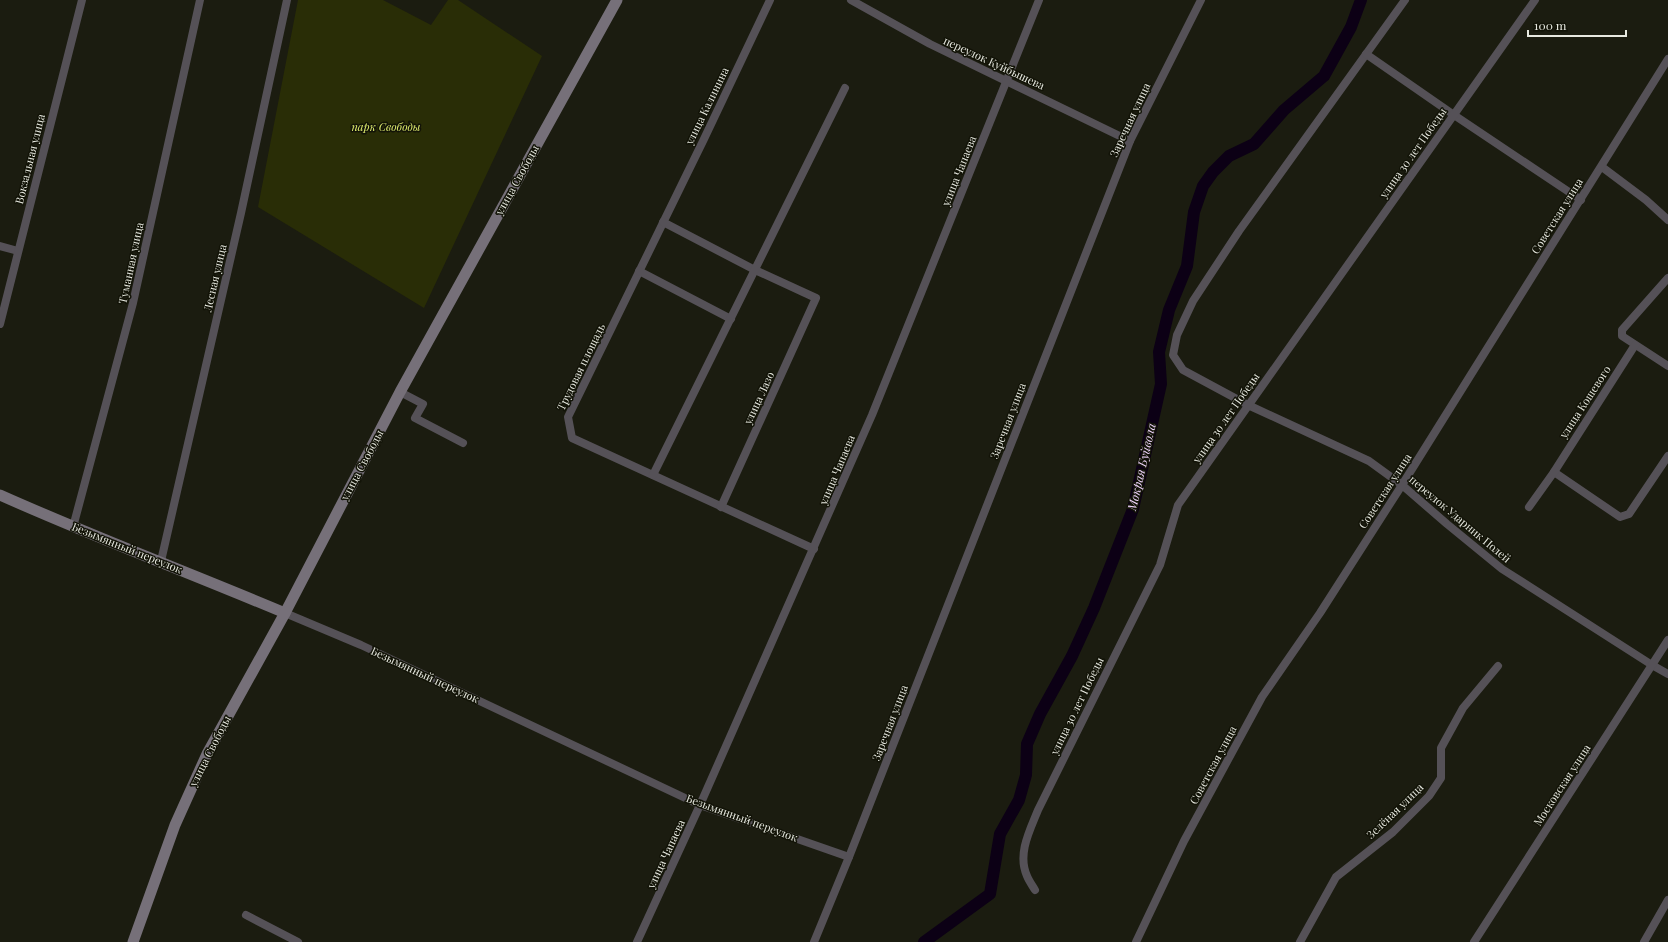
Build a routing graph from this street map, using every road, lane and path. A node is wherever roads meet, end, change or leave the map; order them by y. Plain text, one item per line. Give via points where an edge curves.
1 (82, 0) edge
2 (200, 0) edge
3 (287, 0) edge
4 (617, 0) edge
5 (770, 0) edge
6 (851, 0) edge
7 (1039, 0) edge
8 (1201, 0) edge
9 (1405, 0) edge
10 (1535, 0) edge
11 (1366, 54) junction
12 (1668, 59) edge
13 (1007, 81) junction
14 (845, 88) dead end
15 (1454, 115) junction
16 (1130, 141) junction
17 (1602, 166) junction
18 (1581, 200) junction
19 (1668, 220) edge
20 (663, 222) junction
21 (0, 246) edge
22 (18, 251) junction
23 (755, 270) junction
24 (639, 271) junction
25 (1668, 278) edge
26 (731, 319) junction
27 (0, 324) edge
28 (1636, 345) junction
29 (1668, 366) edge
30 (400, 392) junction
31 (1248, 405) junction
32 (463, 443) dead end
33 (1668, 456) edge
34 (1554, 472) junction
35 (653, 475) junction
36 (1402, 485) junction
37 (0, 495) edge
38 (721, 507) junction
39 (1529, 507) dead end
40 (73, 527) junction
41 (814, 549) junction
42 (161, 561) junction
43 (285, 613) junction
44 (1668, 640) edge
45 (1652, 665) junction
46 (1498, 666) dead end
47 (1668, 674) edge
48 (700, 805) junction
49 (849, 857) junction
50 (1035, 890) dead end
51 (1668, 900) edge
52 (246, 916) dead end
53 (133, 942) edge
54 (298, 942) edge
55 (637, 942) edge
56 (814, 942) edge
57 (1136, 942) edge
58 (1300, 942) edge
59 (1474, 942) edge
60 (1644, 942) edge

1 - 22 street, Вокзальная улица
2 - 40 street, Туманная улица via 133,303
3 - 42 street, Лесная улица via 242,212
4 - 30 main road, улица Свободы
5 - 20 street, улица Калинина
6 - 13 street, переулок Куйбышева via 930,44
7 - 13 street, улица Чапаева
8 - 16 street, Заречная улица
9 - 11 street
10 - 15 street, улица 30 лет Победы
11 - 15 street
11 - 31 street, переулок Ударник Полей via 1193,300 1177,335 1173,355 1184,370
12 - 17 street, Советская улица
13 - 16 street, переулок Куйбышева
13 - 41 street, улица Чапаева via 872,415
14 - 23 street
15 - 18 street
15 - 31 street, улица 30 лет Победы
16 - 49 street, Заречная улица
17 - 18 street, Советская улица
17 - 19 street
18 - 36 street, Советская улица
20 - 23 street
20 - 24 street, Трудовая площадь
21 - 22 street
22 - 27 street, Вокзальная улица
23 - 26 street
23 - 38 street, улица Лазо via 816,298
24 - 26 street
24 - 35 street, Трудовая площадь via 568,417 572,438
25 - 28 street via 1622,330 1622,336
26 - 35 street
28 - 29 street
28 - 34 street, улица Кошевого
30 - 32 street via 423,404 415,418
30 - 43 main road, улица Свободы
31 - 36 street, переулок Ударник Полей via 1369,461
31 - 50 street, улица 30 лет Победы via 1178,506 1160,565 1038,810 1023,850 1026,875
33 - 34 street via 1629,514 1620,517
34 - 39 street, улица Кошевого
35 - 38 street, Трудовая площадь
36 - 45 street, переулок Ударник Полей via 1502,569
36 - 57 street, Советская улица via 1320,613 1262,697 1184,841
37 - 40 main road, Безымянный переулок
38 - 41 street, Трудовая площадь
40 - 42 main road, Безымянный переулок
41 - 48 street, улица Чапаева
42 - 43 main road, Безымянный переулок
43 - 48 street, Безымянный переулок via 368,649
43 - 53 main road, улица Свободы via 206,754 175,825
44 - 45 street, Московская улица
45 - 47 street, переулок Ударник Полей
45 - 59 street, Московская улица
46 - 58 street, Зелёная улица via 1463,708 1441,748 1441,778 1429,796 1393,832 1336,877
48 - 49 street, Безымянный переулок
48 - 55 street, улица Чапаева
49 - 56 street, Заречная улица
51 - 60 street
52 - 54 street

